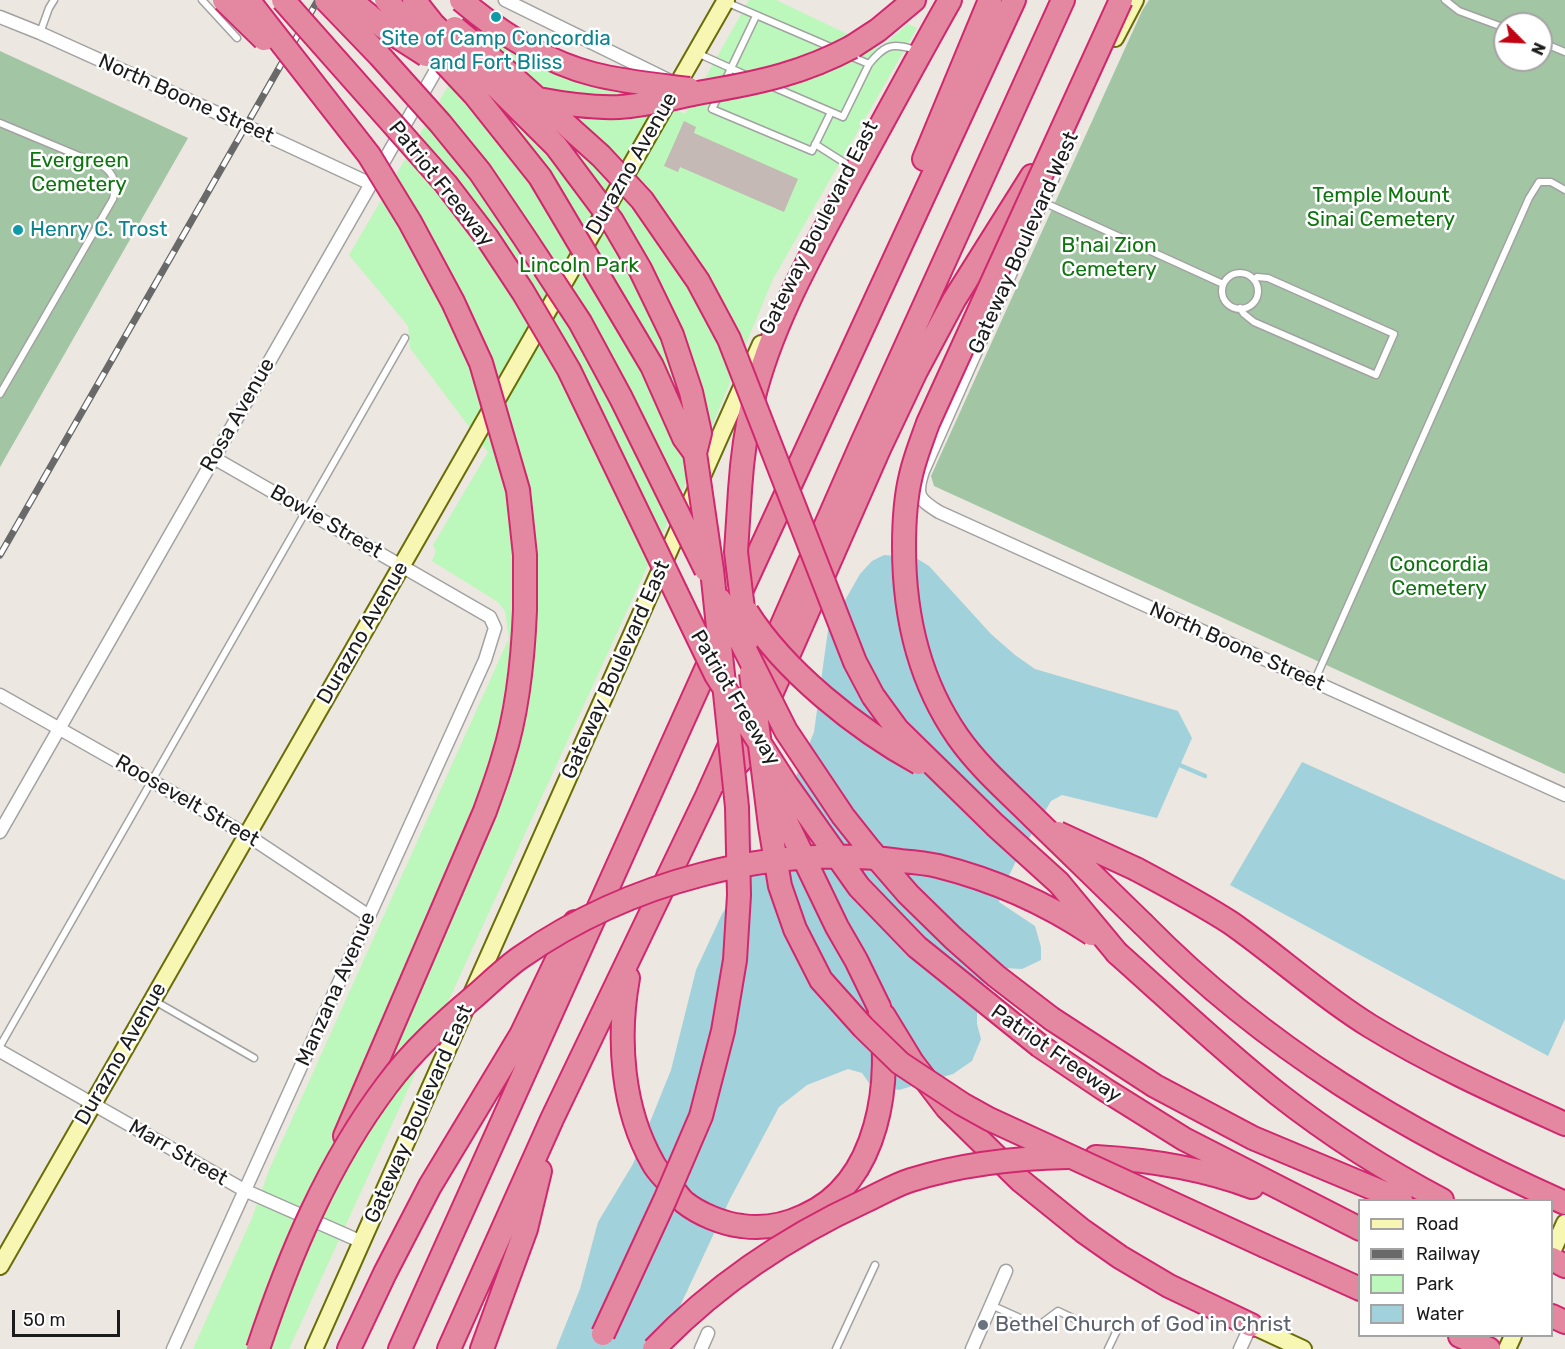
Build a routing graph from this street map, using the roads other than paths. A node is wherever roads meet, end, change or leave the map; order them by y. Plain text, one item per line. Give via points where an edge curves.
1 (54, 0) edge
2 (202, 0) edge
3 (224, 0) edge
4 (249, 0) edge
5 (283, 0) edge
6 (326, 0) edge
7 (350, 0) edge
8 (386, 0) edge
9 (414, 0) edge
10 (421, 0) edge
11 (461, 0) edge
12 (477, 0) edge
13 (505, 0) edge
14 (914, 0) edge
15 (938, 0) edge
16 (950, 0) edge
17 (990, 0) edge
18 (1014, 0) edge
19 (1063, 0) edge
20 (1121, 0) edge
21 (1135, 0) edge
22 (1445, 0) edge
23 (726, 1) edge
24 (756, 16) junction
25 (0, 17) edge
26 (1493, 23) edge
27 (40, 33) junction
28 (237, 38) dead end
29 (912, 49) junction
30 (696, 53) junction
31 (868, 64) junction
32 (731, 68) junction
33 (1101, 69) junction
34 (678, 85) junction
35 (708, 91) junction
36 (831, 112) junction
37 (337, 114) junction
38 (0, 123) edge
39 (393, 125) junction
40 (815, 144) junction
41 (848, 165) junction
42 (370, 184) junction
43 (1565, 190) edge
44 (1042, 201) junction
45 (1254, 280) junction
46 (1223, 284) junction
47 (1240, 308) junction
48 (405, 338) dead end
49 (854, 344) junction
50 (0, 394) edge
51 (870, 446) junction
52 (695, 453) junction
53 (214, 458) junction
54 (795, 470) junction
55 (661, 480) junction
56 (919, 488) joint
57 (307, 511) junction
58 (402, 565) junction
59 (495, 628) joint
60 (716, 675) junction
61 (1314, 682) junction
62 (0, 695) edge
63 (59, 728) junction
64 (152, 780) junction
65 (1565, 795) edge
66 (0, 832) edge
67 (247, 835) junction
68 (369, 916) junction
69 (632, 952) junction
70 (1117, 953) junction
71 (152, 1000) junction
72 (879, 1006) junction
73 (0, 1048) edge
74 (254, 1058) dead end
75 (92, 1104) junction
76 (552, 1119) junction
77 (1565, 1124) edge
78 (244, 1191) junction
79 (318, 1198) junction
80 (1399, 1199) edge
81 (1440, 1199) edge
82 (1565, 1203) edge
83 (1565, 1223) edge
84 (1358, 1228) edge
85 (1358, 1229) edge
86 (362, 1242) junction
87 (1553, 1248) edge
88 (874, 1265) dead end
89 (0, 1266) edge
90 (1006, 1271) dead end
91 (1358, 1289) edge
92 (991, 1305) junction
93 (1079, 1321) dead end
94 (1120, 1324) dead end
95 (1251, 1325) junction
96 (708, 1333) dead end
97 (1464, 1337) edge
98 (173, 1349) edge
99 (258, 1349) edge
100 (314, 1349) edge
101 (349, 1349) edge
102 (400, 1349) edge
103 (449, 1349) edge
104 (482, 1349) edge
105 (597, 1349) edge
106 (654, 1349) edge
107 (701, 1349) edge
108 (836, 1349) edge
109 (972, 1349) edge
110 (1108, 1349) edge
111 (1240, 1349) edge
112 (1303, 1349) edge
113 (1489, 1349) edge

1 - 27 lane
2 - 28 lane
3 - 37 highway, bridge via 309,91
4 - 37 highway, bridge
4 - 39 highway, bridge via 352,97
5 - 39 highway, Patriot Freeway, bridge
6 - 55 highway, Patriot Freeway, bridge via 387,63 480,172 580,322
7 - 35 highway, bridge via 427,56 524,97 619,107
8 - 52 highway, bridge via 474,94 540,177 652,366 684,438
9 - 52 highway, bridge via 433,24 556,146 612,221 672,335 700,433
10 - 70 highway, bridge via 601,156 654,216 698,281 729,339 855,662 873,696 915,748 1059,883
11 - 35 highway, bridge via 509,37 568,66 620,80
12 - 42 street, Rosa Avenue
13 - 34 street
14 - 35 highway, bridge via 878,30 826,61 770,80
15 - 29 main road, Gateway Boulevard East
16 - 91 highway, bridge via 792,296 753,401 742,465 736,552 780,886 795,929 821,980 900,1063 989,1119
17 - 49 highway via 884,247
18 - 49 highway
19 - 51 highway
20 - 82 highway, bridge via 928,423 911,474 904,514 905,591 918,655 941,710 984,770 1217,994 1342,1086 1440,1144
21 - 33 main road, Gateway Boulevard West
22 - 26 lane
23 - 24 lane
23 - 30 main road, Durazno Avenue
24 - 31 lane
24 - 32 lane
25 - 27 street, North Boone Street
27 - 42 street, North Boone Street
29 - 31 lane via 890,45
29 - 41 main road, Gateway Boulevard East
30 - 32 lane
30 - 34 main road, Durazno Avenue
31 - 36 lane via 843,117
32 - 36 lane
32 - 40 lane via 712,109 812,151
33 - 44 street, Gateway Boulevard West
33 - 51 highway via 954,300
34 - 58 main road, Durazno Avenue
36 - 40 lane
37 - 79 highway, bridge via 369,155 410,222 480,363 518,489 525,555 525,610 515,709 485,811
38 - 50 lane via 103,166 113,174 116,188
39 - 60 highway, Patriot Freeway, bridge via 488,239 569,370
40 - 41 lane
41 - 86 main road, Gateway Boulevard East via 787,285
42 - 53 street, Rosa Avenue
43 - 61 lane via 1551,182 1539,182 1529,198
44 - 46 lane
44 - 56 street, Gateway Boulevard West via 923,471
45 - 46 lane via 1238,273
45 - 47 lane via 1256,298 1249,306
45 - 47 lane via 1268,278 1394,334 1376,375 1254,322
46 - 47 lane via 1224,300
48 - 57 lane
49 - 54 highway
51 - 69 highway
52 - 105 highway, bridge via 712,570 737,807 739,895 735,960 723,1031 700,1116
53 - 57 street, Bowie Street
53 - 63 street, Rosa Avenue
54 - 101 highway via 751,535 532,1013 430,1186
54 - 102 highway
55 - 77 highway, bridge via 763,638 819,692 899,753 998,806 1194,900 1368,1025 1410,1050
55 - 80 highway, Patriot Freeway, bridge via 786,731 843,816 901,885 953,938 1052,1019 1155,1086 1253,1138
56 - 61 street, North Boone Street via 922,501 939,512
57 - 58 street, Bowie Street
57 - 64 lane
58 - 59 street, Bowie Street via 490,617
58 - 67 main road, Durazno Avenue
59 - 68 street, Manzana Avenue via 485,660
60 - 72 highway, bridge
60 - 84 highway, Patriot Freeway, bridge via 859,887 917,947 1040,1046 1104,1089 1184,1139
61 - 65 street, North Boone Street
62 - 63 street, Roosevelt Street
63 - 64 street, Roosevelt Street
63 - 66 street, Rosa Avenue
64 - 67 street, Roosevelt Street
64 - 73 lane
67 - 68 street, Roosevelt Street
67 - 71 main road, Durazno Avenue
68 - 78 street, Manzana Avenue
69 - 72 highway, bridge via 622,1030 634,1121 654,1164 684,1201 705,1215 742,1226 791,1222 835,1198 852,1179 874,1132 882,1094 883,1028
69 - 76 highway
70 - 79 highway, bridge via 1067,917 1032,898 935,866 853,856 789,858 677,881 643,892 574,925 520,957 443,1023 388,1084
70 - 81 highway via 1278,1094 1343,1141
71 - 74 lane
71 - 75 main road, Durazno Avenue
72 - 95 highway, bridge via 912,1062 947,1108 1021,1181 1120,1257 1169,1286
73 - 75 street, Marr Street
75 - 78 street, Marr Street
75 - 89 main road, Durazno Avenue
76 - 103 highway
76 - 104 highway via 526,1229
78 - 86 street, Marr Street
78 - 98 street, Manzana Avenue
79 - 99 highway, bridge
83 - 87 main road
85 - 106 highway, bridge via 1217,1175 1164,1164 1096,1156 973,1165 909,1180 801,1233 724,1286
86 - 100 main road, Gateway Boulevard East
88 - 108 lane
90 - 92 street
92 - 93 lane via 1038,1326 1058,1311
92 - 109 street
94 - 110 lane
95 - 111 street
95 - 112 main road
96 - 107 street
97 - 113 highway

